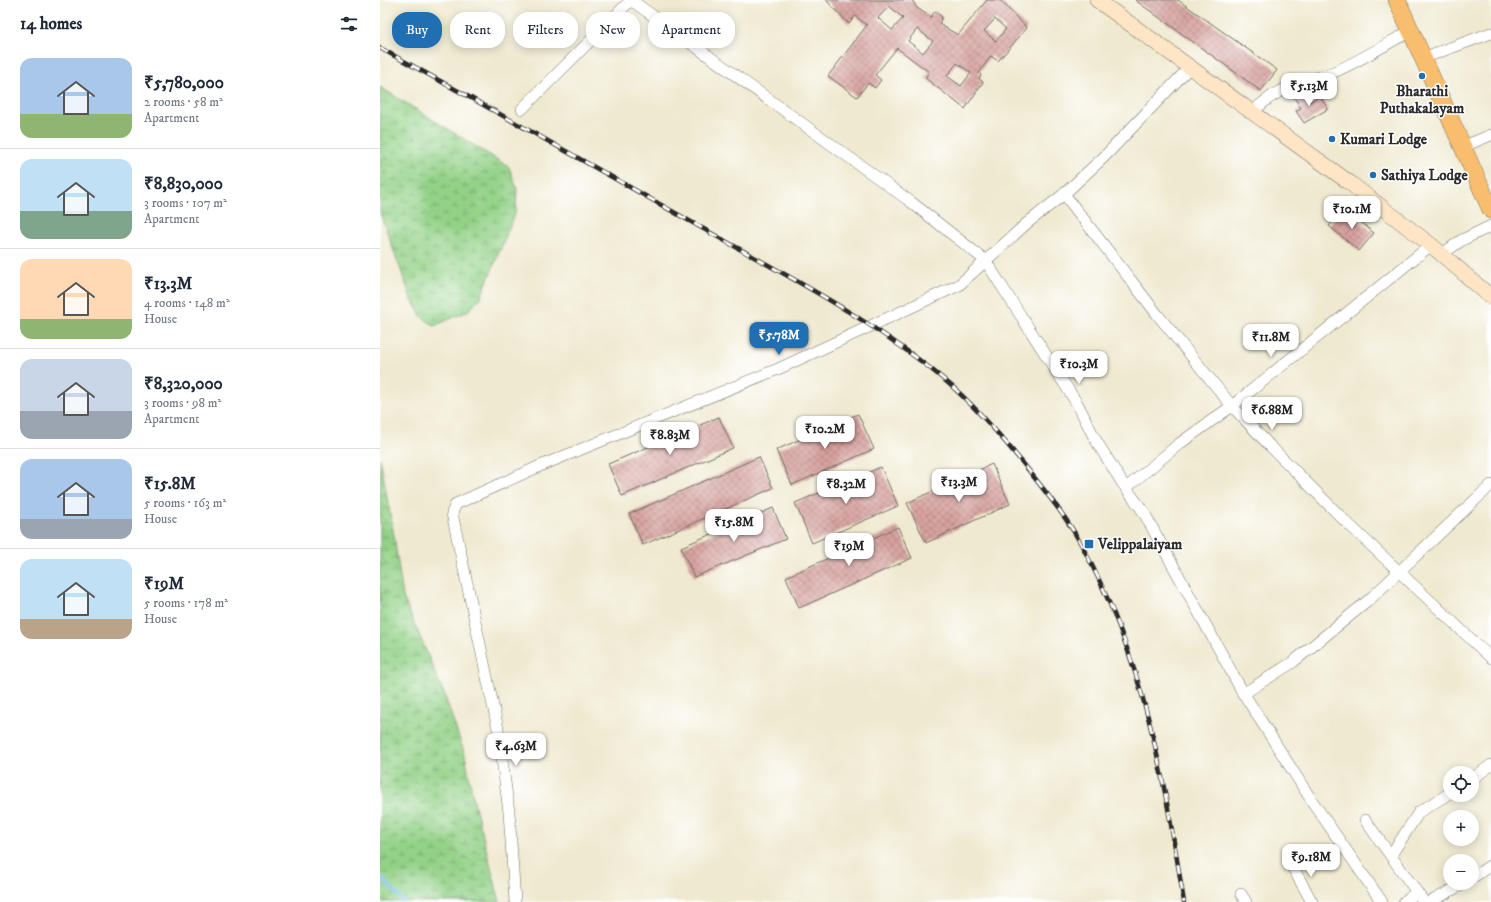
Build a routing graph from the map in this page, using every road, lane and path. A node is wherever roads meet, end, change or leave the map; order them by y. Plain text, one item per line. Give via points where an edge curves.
1 (631, 0) edge
2 (1097, 0) edge
3 (1396, 0) edge
4 (1410, 32) junction
5 (1491, 33) edge
6 (1423, 58) junction
7 (1190, 68) junction
8 (522, 109) dead end
9 (1253, 112) junction
10 (1491, 135) edge
11 (1462, 147) junction
12 (1064, 194) junction
13 (1491, 210) edge
14 (1491, 226) edge
15 (1437, 250) junction
16 (985, 260) junction
17 (1491, 297) edge
18 (1232, 406) junction
19 (1491, 485) edge
20 (1126, 488) junction
21 (1399, 571) junction
22 (1491, 658) edge
23 (1243, 694) junction
24 (1491, 765) edge
25 (1479, 774) edge
26 (1443, 797) edge
27 (1365, 820) dead end
28 (1391, 855) junction
29 (1491, 865) edge
30 (1292, 866) dead end
31 (1479, 873) edge
32 (1452, 890) edge
33 (1416, 893) junction
34 (515, 901) edge
35 (1312, 902) edge
36 (1382, 902) edge
37 (1404, 902) edge
38 (1424, 902) edge
39 (1430, 902) edge

1 - 8 street
1 - 16 street via 911,202
2 - 7 main road
3 - 4 main road
4 - 6 main road
4 - 9 street via 1334,72 1271,95
5 - 6 street
6 - 11 main road
7 - 9 main road
7 - 12 street via 1104,157
9 - 15 main road
10 - 11 street
11 - 13 main road
12 - 16 street
12 - 18 street
14 - 15 street
15 - 17 main road
15 - 18 street
16 - 20 street via 1078,405 1095,439
16 - 34 street via 959,285 847,338 731,389 534,468 458,502 453,508 505,770
18 - 20 street via 1179,444
18 - 21 street
19 - 21 street
20 - 23 street via 1143,511
21 - 22 street
21 - 23 street via 1369,600 1298,658
23 - 36 street via 1312,801
24 - 25 street
26 - 28 street via 1419,812
27 - 28 street
28 - 33 street
29 - 31 street
30 - 35 street
32 - 39 street
33 - 37 street
33 - 38 street

